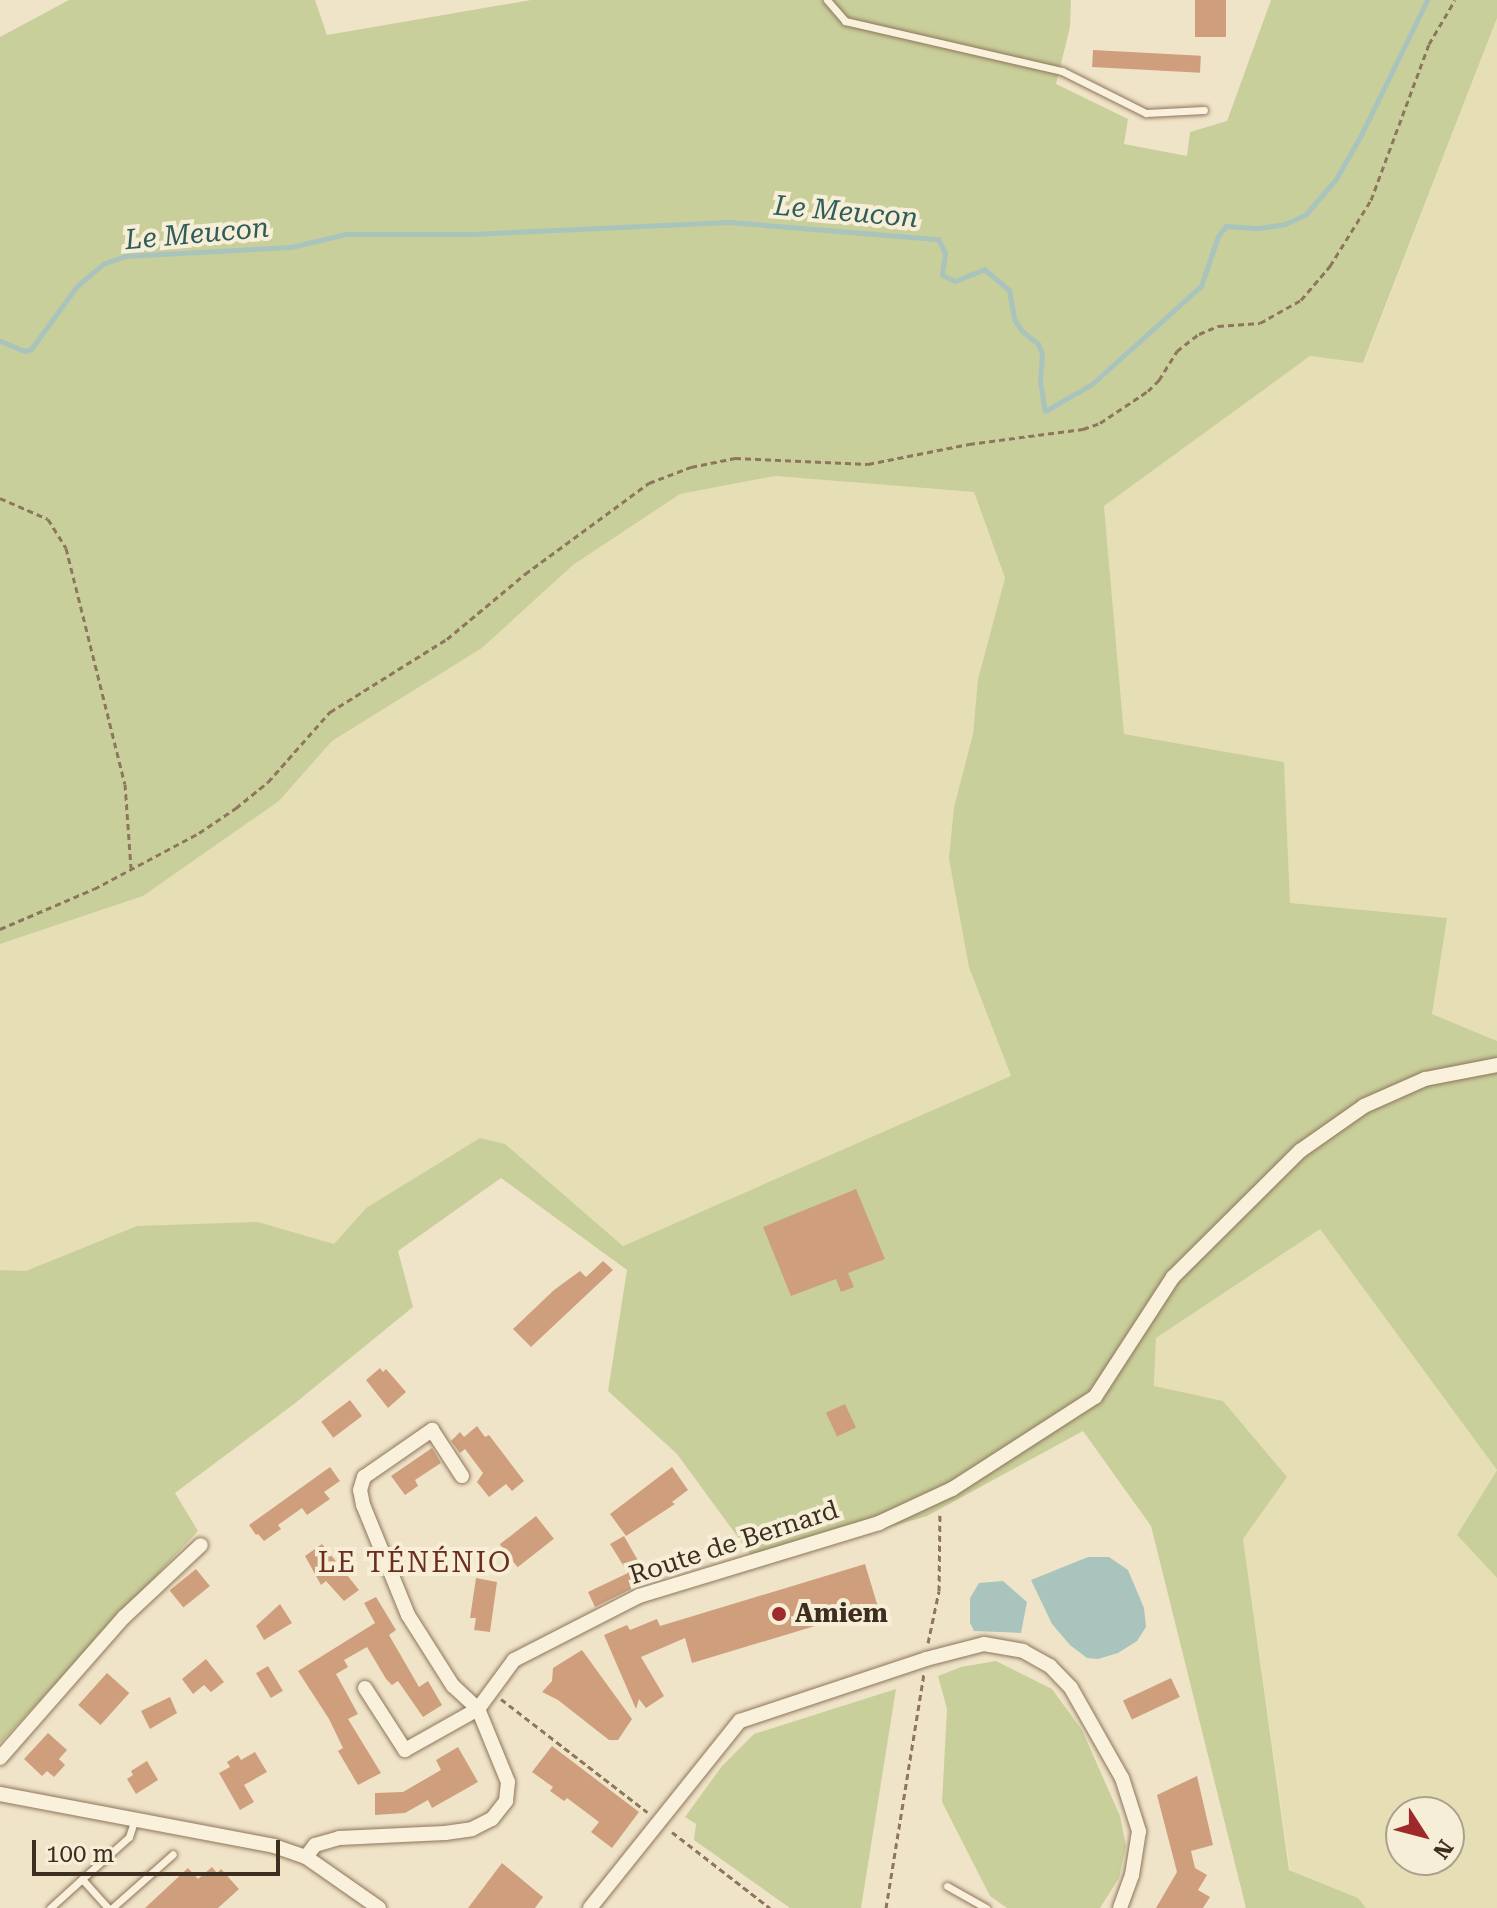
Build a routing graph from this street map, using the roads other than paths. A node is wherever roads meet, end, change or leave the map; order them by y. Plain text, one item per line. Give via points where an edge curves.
1 (827, 0) edge
2 (1204, 110) dead end
3 (1497, 1065) edge
4 (462, 1476) dead end
5 (201, 1545) dead end
6 (365, 1688) dead end
7 (478, 1709) junction
8 (0, 1758) edge
9 (0, 1794) edge
10 (134, 1822) junction
11 (173, 1854) dead end
12 (306, 1857) junction
13 (82, 1879) junction
14 (947, 1886) dead end
15 (50, 1908) edge
16 (110, 1908) edge
17 (379, 1908) edge
18 (590, 1908) edge
19 (986, 1908) edge
20 (1120, 1908) edge

1 - 2 lane via 845,21 1062,71 1146,113
3 - 7 street, Route de Bernard via 1425,1079 1388,1095 1300,1151 1173,1277 1095,1397 1064,1420 938,1496 879,1523 639,1596 514,1660
4 - 7 street via 432,1430 364,1477 360,1490 408,1615 453,1686
5 - 8 street via 124,1617
6 - 7 street via 405,1750
7 - 12 street via 508,1782 506,1801 492,1819 445,1833 339,1838 315,1845
9 - 10 street
10 - 12 street via 274,1846
10 - 13 lane via 129,1837
11 - 16 lane
12 - 17 street
13 - 15 lane
13 - 16 lane
14 - 19 lane
18 - 20 street via 740,1721 984,1644 1023,1651 1050,1666 1071,1688 1122,1778 1139,1831

